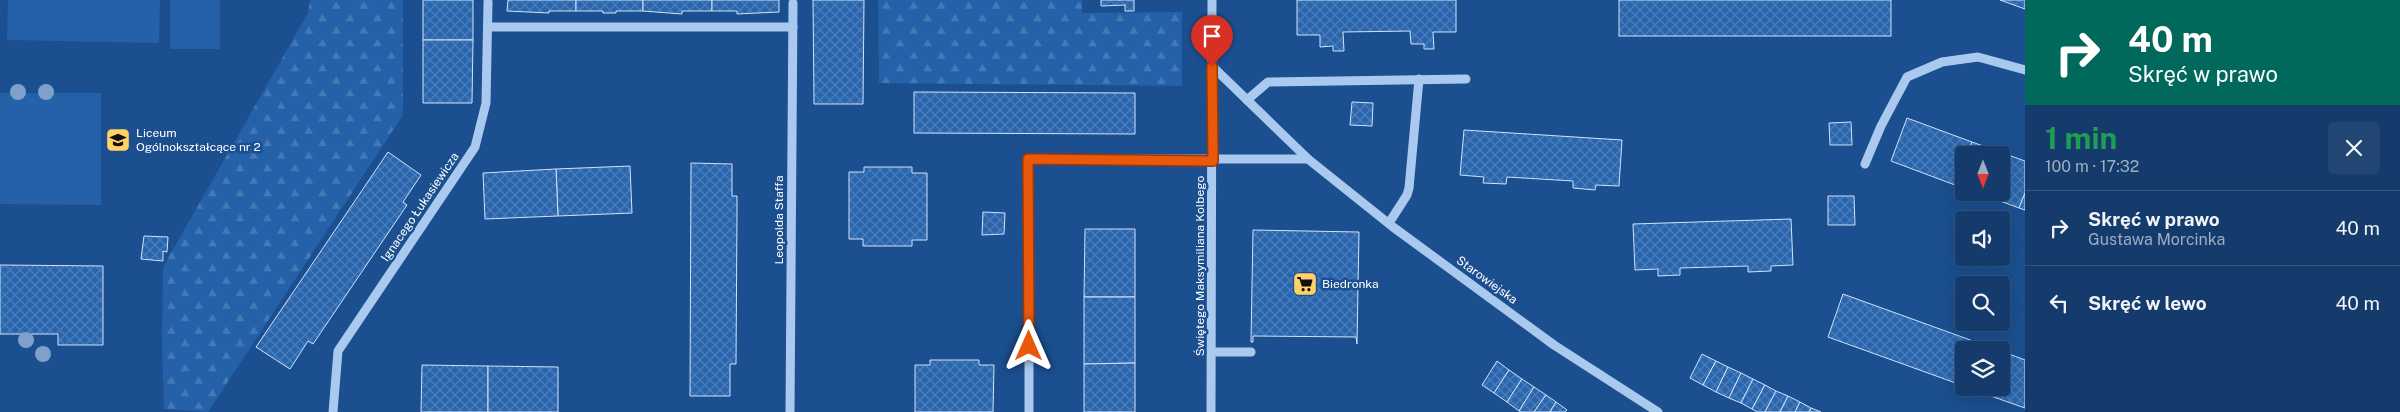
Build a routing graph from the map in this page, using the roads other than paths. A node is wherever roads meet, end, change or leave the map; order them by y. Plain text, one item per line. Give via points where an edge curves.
1 (1212, 0) edge
2 (488, 2) dead end
3 (793, 3) dead end
4 (488, 27) junction
5 (793, 27) junction
6 (1212, 66) junction
7 (2025, 70) edge
8 (1419, 79) junction
9 (1466, 79) dead end
10 (1247, 100) junction
11 (1308, 159) junction
12 (1213, 161) junction
13 (1865, 164) dead end
14 (1389, 223) junction
15 (1212, 352) junction
16 (1251, 352) dead end
17 (333, 412) edge
18 (790, 412) edge
19 (1029, 412) edge
20 (1212, 412) edge
21 (1658, 412) edge

1 - 6 street, Świętego Maksymiliana Kolbego
2 - 4 street, Ignacego Łukasiewicza
3 - 5 street, Leopolda Staffa
4 - 5 street
4 - 17 street, Ignacego Łukasiewicza via 486,103 475,147 338,352
5 - 18 street, Leopolda Staffa
6 - 10 street, Starowiejska
6 - 12 street, Świętego Maksymiliana Kolbego
7 - 13 street via 1978,57 1942,62 1907,77
8 - 9 street
8 - 10 street via 1268,82
8 - 14 street via 1409,188
10 - 11 street, Starowiejska
11 - 12 street
11 - 14 street, Starowiejska
12 - 15 street, Świętego Maksymiliana Kolbego
12 - 19 street via 1028,159
14 - 21 street, Starowiejska via 1554,345
15 - 16 street
15 - 20 street, Świętego Maksymiliana Kolbego

